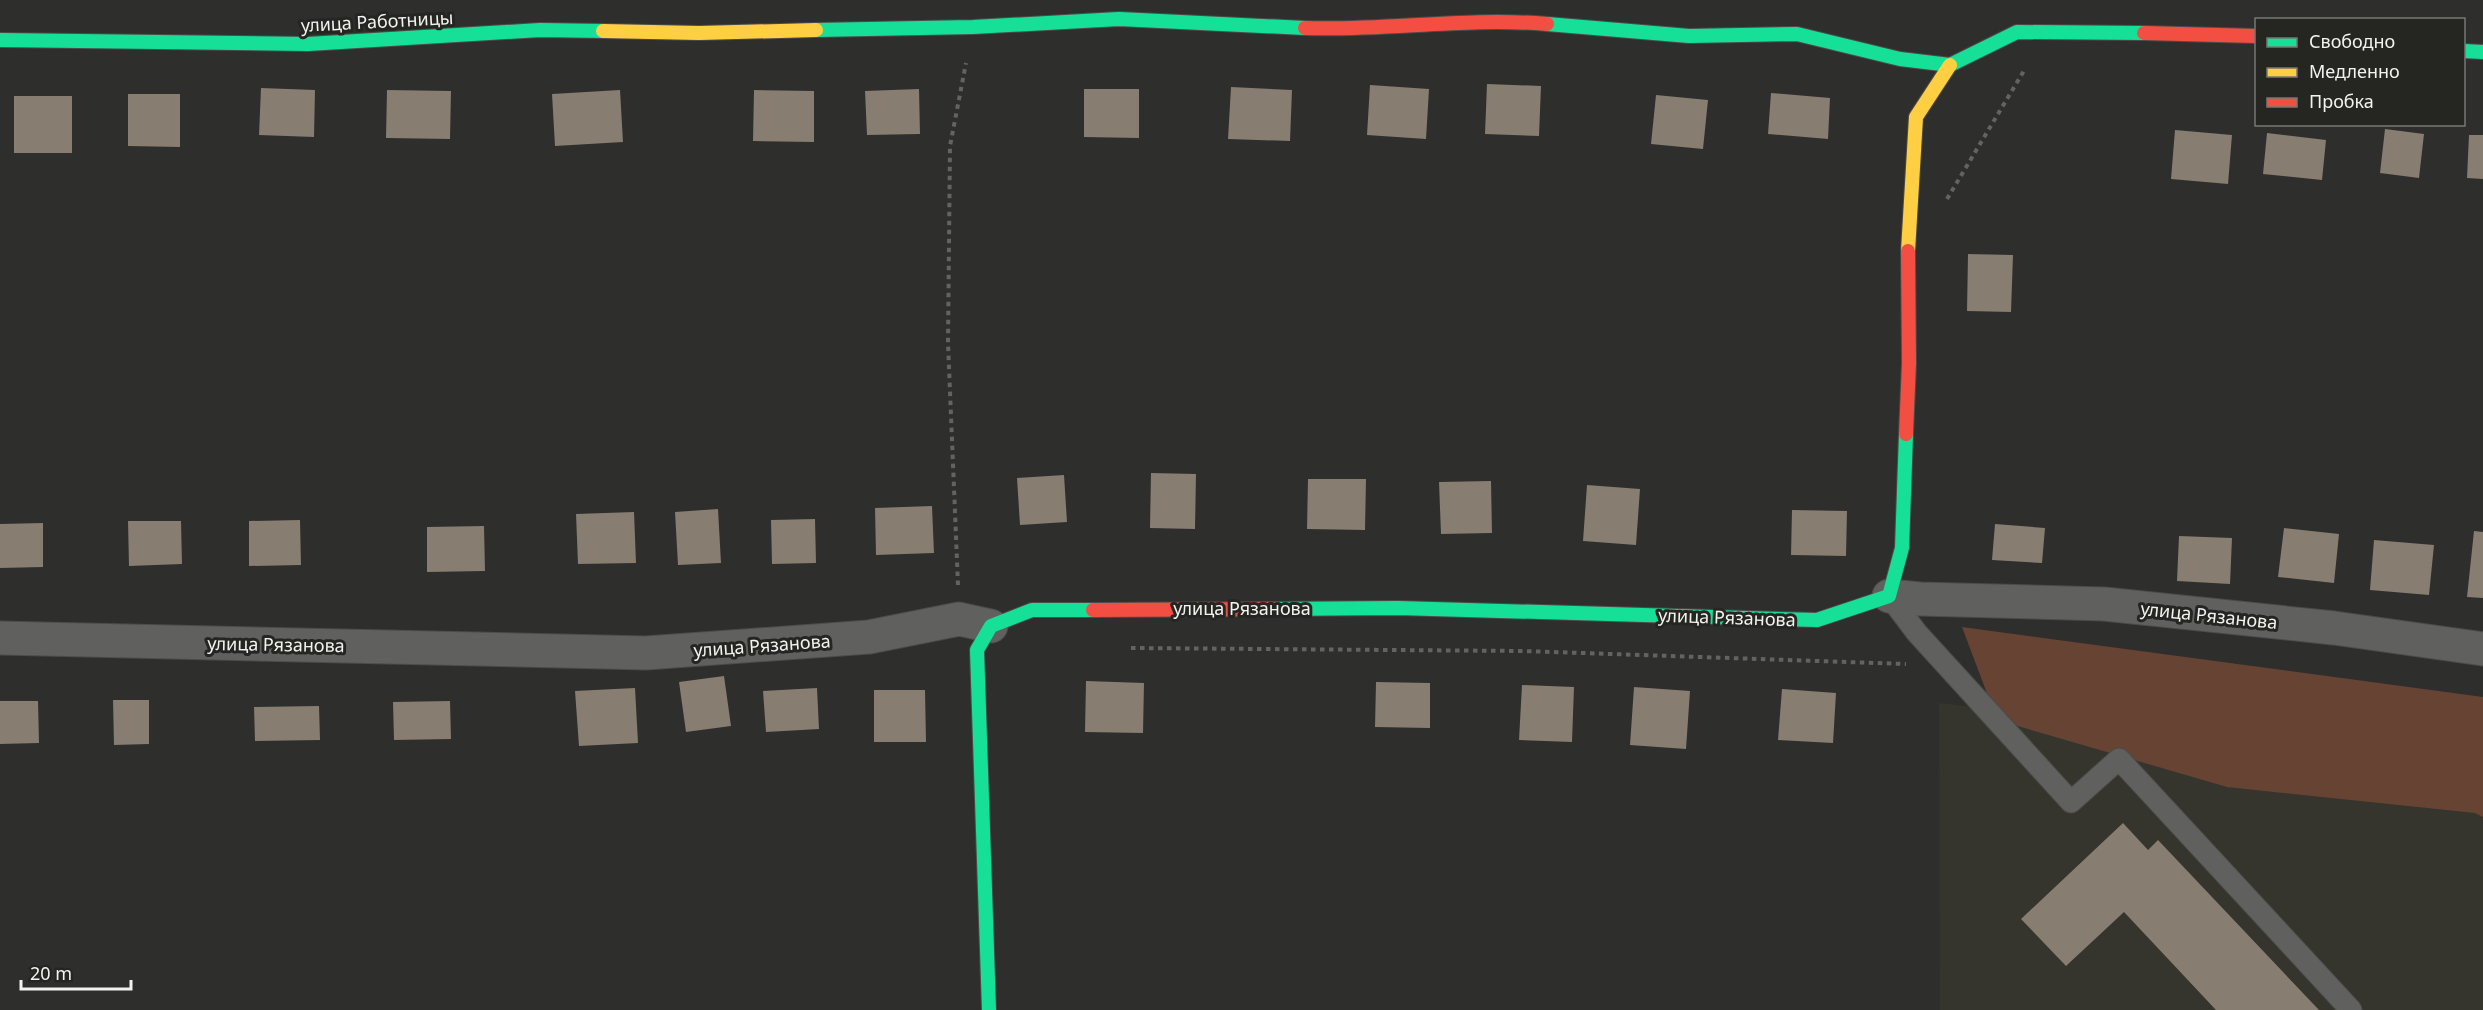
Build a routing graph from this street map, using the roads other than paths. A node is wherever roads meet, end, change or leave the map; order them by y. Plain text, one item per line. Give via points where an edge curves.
1 (2255, 36) edge
2 (0, 40) edge
3 (2465, 51) edge
4 (2483, 52) edge
5 (1950, 65) junction
6 (1889, 596) junction
7 (991, 626) junction
8 (0, 638) edge
9 (2483, 649) edge
10 (989, 1010) edge
11 (2351, 1010) edge

1 - 5 street via 2017,32
2 - 5 street, улица Работницы via 308,45 540,30 699,33 973,27 1119,19 1337,29 1511,21 1689,36 1797,34 1900,59
3 - 4 street
5 - 6 street via 1916,117 1908,241 1909,363 1902,548
6 - 7 street, улица Рязанова via 1817,620 1398,608 1032,610
6 - 9 street, улица Рязанова via 2103,604 2334,628
6 - 11 lane via 1917,633 2071,802 2119,759
7 - 8 street, улица Рязанова via 959,619 869,637 646,653
7 - 10 street via 977,650

